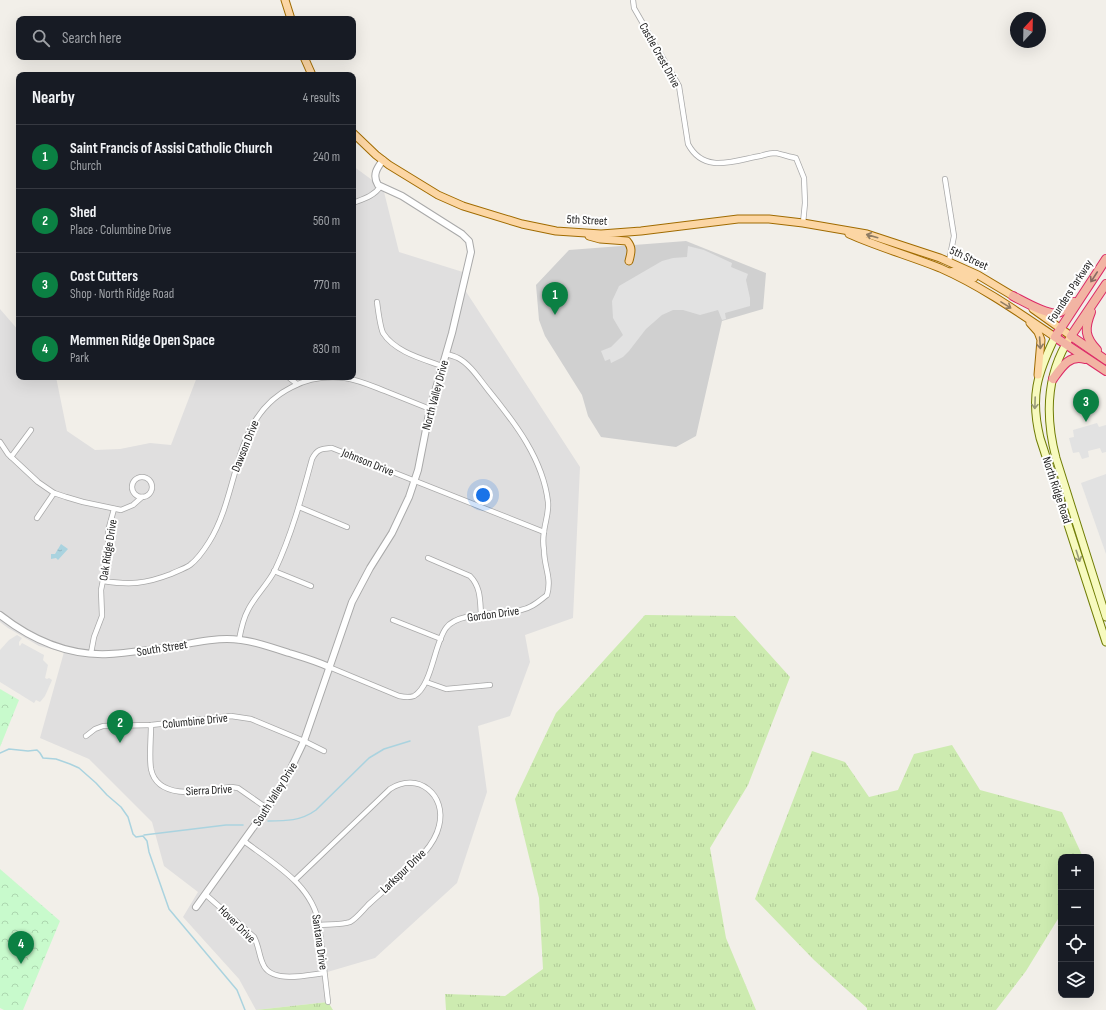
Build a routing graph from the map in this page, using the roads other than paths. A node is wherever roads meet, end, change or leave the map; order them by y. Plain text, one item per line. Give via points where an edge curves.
1 (285, 0) edge
2 (633, 0) edge
3 (290, 16) edge
4 (305, 60) edge
5 (311, 72) edge
6 (356, 136) edge
7 (383, 160) junction
8 (945, 178) dead end
9 (380, 187) junction
10 (356, 203) edge
11 (803, 223) junction
12 (844, 231) junction
13 (579, 233) junction
14 (878, 245) junction
15 (1106, 258) edge
16 (629, 261) dead end
17 (949, 262) junction
18 (949, 273) junction
19 (1106, 284) edge
20 (1101, 292) junction
21 (1082, 295) junction
22 (1013, 296) junction
23 (377, 302) dead end
24 (1024, 303) junction
25 (1025, 317) junction
26 (1060, 328) junction
27 (1071, 336) junction
28 (1055, 337) junction
29 (1066, 344) junction
30 (446, 354) junction
31 (1105, 360) edge
32 (442, 366) junction
33 (1098, 366) junction
34 (1106, 371) edge
35 (1038, 375) junction
36 (1053, 379) junction
37 (292, 380) edge
38 (311, 380) edge
39 (353, 380) edge
40 (297, 384) junction
41 (430, 409) junction
42 (31, 430) dead end
43 (0, 442) edge
44 (11, 457) junction
45 (414, 481) junction
46 (54, 493) junction
47 (142, 497) junction
48 (299, 507) junction
49 (114, 509) junction
50 (37, 518) dead end
51 (347, 527) dead end
52 (544, 532) junction
53 (428, 558) dead end
54 (274, 571) junction
55 (103, 581) junction
56 (311, 586) dead end
57 (0, 615) edge
58 (481, 615) junction
59 (1106, 617) edge
60 (393, 620) dead end
61 (441, 639) junction
62 (240, 640) junction
63 (1106, 642) edge
64 (91, 653) junction
65 (328, 667) junction
66 (426, 682) junction
67 (490, 685) dead end
68 (151, 725) junction
69 (86, 736) dead end
70 (304, 741) junction
71 (324, 751) dead end
72 (268, 809) junction
73 (244, 841) junction
74 (295, 880) junction
75 (205, 894) junction
76 (196, 907) dead end
77 (319, 926) junction
78 (324, 974) junction
79 (328, 1002) dead end

1 - 3 main road
2 - 11 street, Castle Crest Drive via 634,8 679,86 691,150 699,158 717,164 774,153 796,158 804,178
4 - 5 main road
6 - 7 main road, 5th Street
7 - 9 street via 375,175 376,183
7 - 13 main road, 5th Street via 426,188 463,206 522,224
8 - 17 street via 954,236
9 - 10 street via 377,192
9 - 30 street, North Valley Drive via 402,196 458,231 470,244 470,258
11 - 12 main road, 5th Street
11 - 13 main road, 5th Street via 738,219 632,232
12 - 14 main road, 5th Street
17 -> 12 main road, 5th Street via 868,234
13 - 16 main road via 600,240 627,241 631,250
14 - 17 main road via 905,250 942,263
14 - 18 main road, 5th Street
15 -> 21 highway, Founders Parkway
17 - 22 main road, 5th Street via 978,275
18 - 24 main road via 962,273
18 -> 25 main road, 5th Street
19 - 20 highway
20 - 27 highway
20 - 31 highway via 1086,330 1088,340
21 - 22 highway via 1057,314 1043,311
21 - 26 highway, Founders Parkway
22 - 24 main road, 5th Street
23 - 32 street via 383,332 395,345 410,354
24 - 26 main road, 5th Street
25 - 28 main road, 5th Street
25 -> 35 main road via 1038,332 1041,340
26 - 27 main road, 5th Street
26 - 28 highway, Founders Parkway
27 - 29 main road
27 - 31 highway
28 - 29 highway, 5th Street
28 - 35 main road, North Ridge Road
29 - 33 highway, 5th Street
29 - 36 main road, North Ridge Road
30 - 32 street, North Valley Drive
30 - 52 street, Gordon Drive via 458,358 468,366 525,438 545,487 548,516
32 - 41 street, North Valley Drive
33 - 34 highway
33 - 36 highway via 1085,359 1074,358 1067,362
35 -> 63 main road, North Ridge Road via 1034,401 1040,438
36 - 59 main road, North Ridge Road via 1049,405 1051,440
37 - 40 street
38 - 40 street, Dawson Drive
39 - 41 street, Dawson Drive
40 - 55 street, Dawson Drive via 274,398 254,421 235,470 221,519 196,560 180,570 147,582 127,584
41 - 45 street, North Valley Drive
42 - 44 street
43 - 44 street, Oak Ridge Drive
44 - 46 street, Oak Ridge Drive
45 - 48 street, Johnson Drive via 332,448 322,448 315,452 312,459
45 - 52 street, Johnson Drive
45 - 65 street, North Valley Drive via 398,520 354,596
46 - 49 street, Oak Ridge Drive
46 - 50 street
47 - 47 street via 149,494 152,489 150,482 143,478 136,479 133,486 134,493
47 - 49 street via 130,507
48 - 51 street
48 - 54 street, Johnson Drive via 286,546
49 - 55 street, Oak Ridge Drive via 108,530 108,556
52 - 58 street, Gordon Drive via 544,552 550,580 547,595 520,611
53 - 58 street via 470,576 475,581 479,589
54 - 56 street
54 - 62 street, Johnson Drive via 248,609
55 - 64 street, Oak Ridge Drive via 102,616
57 - 64 street, South Street via 44,642 72,651
58 - 61 street, Gordon Drive via 454,620 446,628
60 - 61 street
61 - 66 street, Gordon Drive
62 - 64 street, South Street via 213,640 123,653
62 - 65 street, South Street via 263,644
65 - 66 street, Gordon Drive via 409,698 415,696
65 - 70 street, South Valley Drive
66 - 67 street via 446,689
68 - 69 street, Columbine Drive via 103,726
68 - 70 street, Columbine Drive via 231,716 251,719
68 - 72 street, Sierra Drive via 151,769 162,786 171,791 183,792 231,787 242,791
70 - 71 street, Columbine Drive
70 - 72 street, South Valley Drive
72 - 73 street, South Valley Drive
73 - 74 street, Santana Drive
73 - 75 street, South Valley Drive
74 - 77 street, Santana Drive via 313,902
74 - 77 street, Larkspur Drive via 390,789 405,783 419,784 432,792 436,798 440,809 439,827 424,852 350,922
75 - 76 street, South Valley Drive
75 - 78 street, Hover Drive via 254,937 263,965 268,972 285,977
77 - 78 street, Santana Drive
78 - 79 street, Santana Drive

